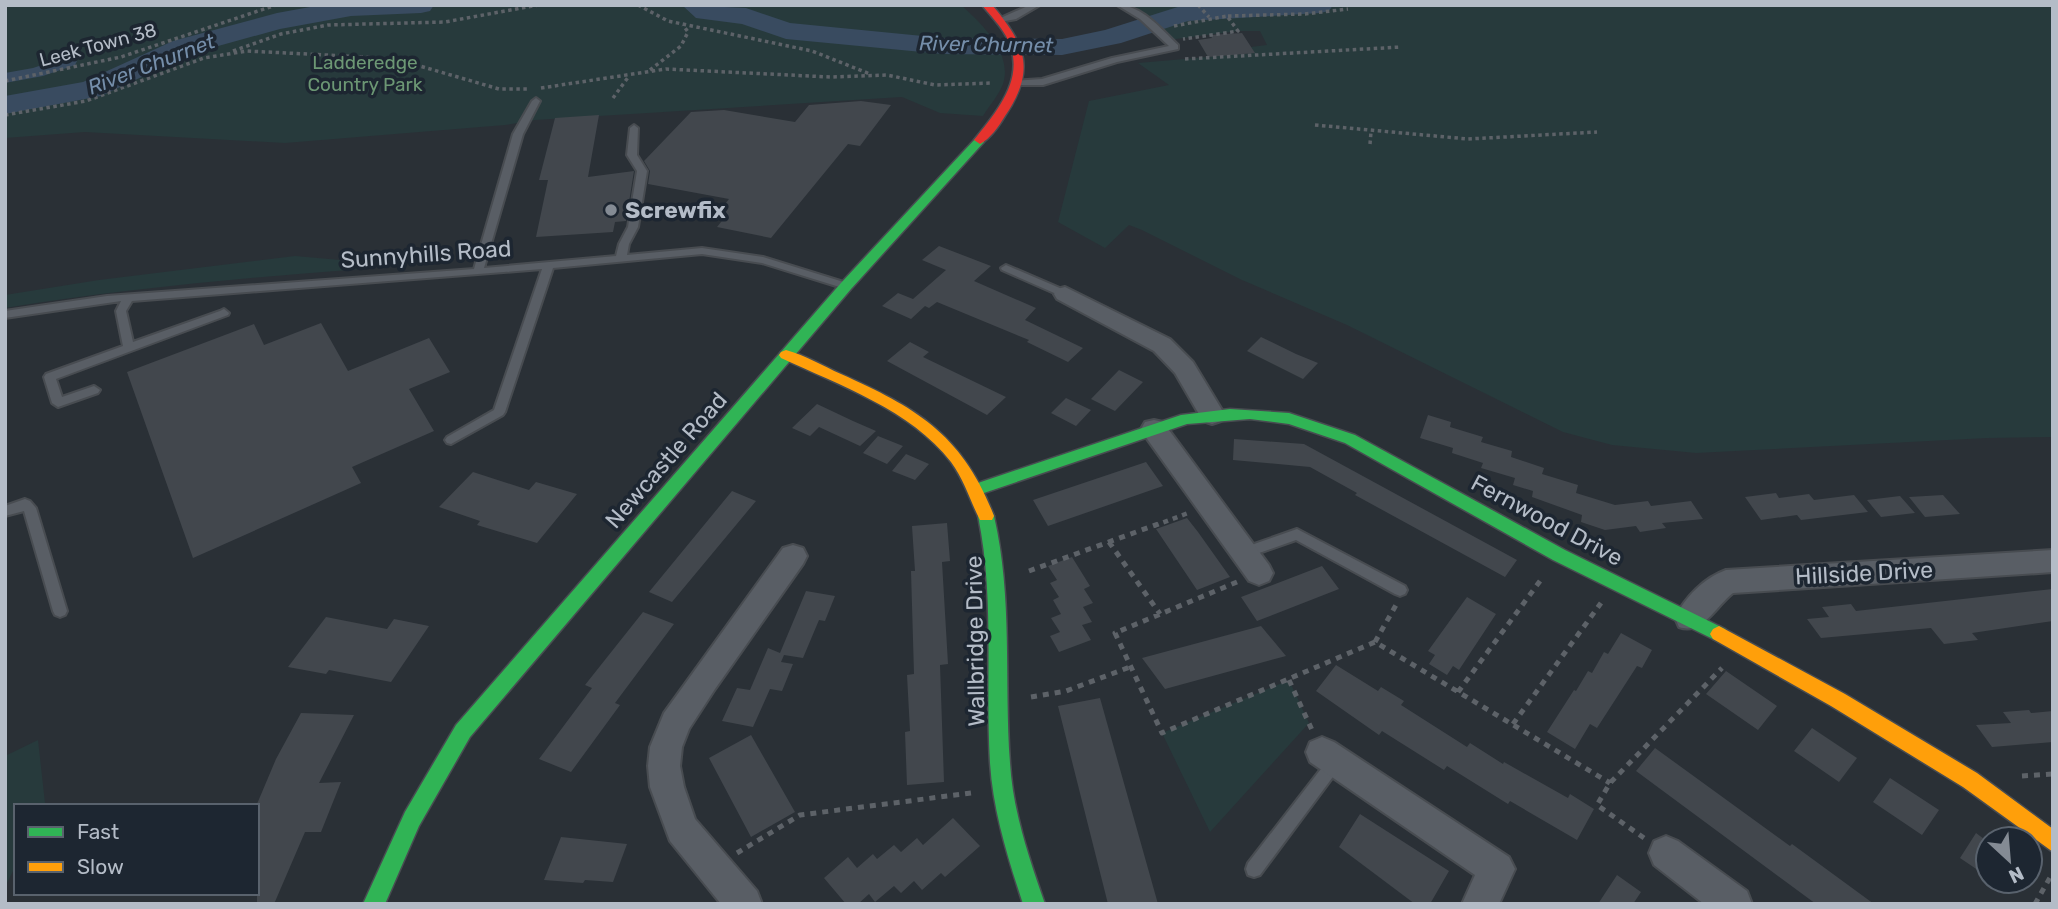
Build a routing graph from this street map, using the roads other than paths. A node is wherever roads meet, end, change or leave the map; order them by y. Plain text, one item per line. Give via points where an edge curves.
1 (987, 5) edge
2 (1036, 5) edge
3 (1121, 5) edge
4 (1000, 20) junction
5 (1017, 83) junction
6 (536, 101) dead end
7 (634, 128) dead end
8 (621, 258) junction
9 (549, 265) junction
10 (1006, 268) dead end
11 (478, 272) junction
12 (846, 286) junction
13 (1065, 294) joint
14 (128, 298) junction
15 (224, 313) dead end
16 (5, 315) edge
17 (129, 348) junction
18 (786, 355) junction
19 (94, 390) dead end
20 (1212, 415) junction
21 (1154, 429) junction
22 (451, 440) dead end
23 (978, 489) junction
24 (5, 511) edge
25 (793, 556) dead end
26 (2053, 561) edge
27 (1252, 563) joint
28 (1400, 590) road end
29 (60, 611) dead end
30 (1690, 618) junction
31 (1329, 756) joint
32 (2053, 842) edge
33 (1665, 853) road end
34 (1254, 869) dead end
35 (374, 904) edge
36 (744, 904) edge
37 (1034, 904) edge
38 (1480, 904) edge
39 (1734, 904) edge

1 - 4 main road
2 - 4 lane
3 - 5 lane via 1143,17 1175,47 1043,82
4 - 5 main road, Newcastle Road via 1013,36 1021,66
5 - 12 main road, Newcastle Road via 997,122
6 - 11 lane via 518,134
7 - 8 lane via 632,155 642,171 633,227
8 - 9 lane, Sunnyhills Road
8 - 12 lane, Sunnyhills Road via 702,251 763,260
9 - 11 lane, Sunnyhills Road
9 - 22 lane via 499,412
10 - 13 lane
11 - 14 lane, Sunnyhills Road
12 - 18 main road, Newcastle Road
13 - 20 street via 1163,345 1184,368
14 - 16 lane, Sunnyhills Road
14 - 17 lane via 121,311
15 - 17 lane
17 - 19 lane via 50,377 58,403
18 - 23 main road, Wallbridge Drive via 911,416 936,435
18 - 35 main road, Newcastle Road via 463,731 412,818
20 - 21 main road, Fernwood Drive
20 - 30 main road, Fernwood Drive via 1281,415 1317,424 1559,555
21 - 23 main road, Fernwood Drive
21 - 27 street
23 - 37 main road, Wallbridge Drive via 997,547 1003,789 1009,830
24 - 29 lane via 25,504 30,509
25 - 36 street via 704,679 675,723 666,747 664,766 682,828
26 - 30 street, Hillside Drive via 1726,582
27 - 28 lane via 1297,534
30 - 32 main road, Fernwood Drive via 1970,780
31 - 34 lane
31 - 38 street via 1497,869
33 - 39 street

